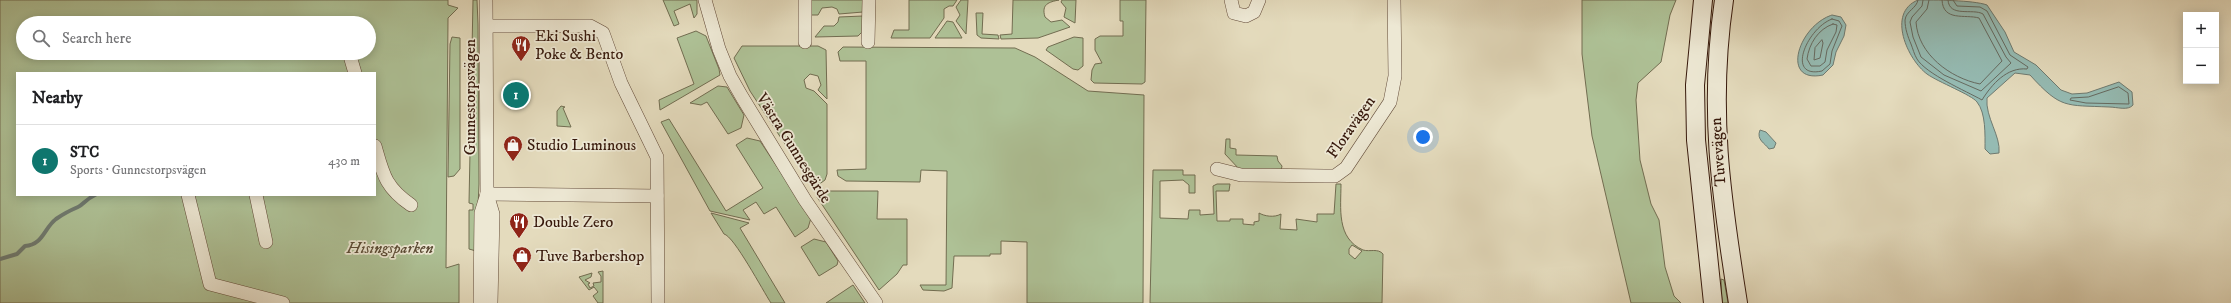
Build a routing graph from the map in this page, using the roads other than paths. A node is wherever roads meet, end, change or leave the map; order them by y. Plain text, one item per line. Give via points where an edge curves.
1 (486, 0) edge
2 (705, 0) edge
3 (805, 0) edge
4 (869, 0) edge
5 (1231, 0) edge
6 (1259, 0) edge
7 (1394, 0) edge
8 (1703, 0) edge
9 (1724, 0) edge
10 (487, 26) junction
11 (805, 42) dead end
12 (868, 42) dead end
13 (376, 150) edge
14 (1216, 169) dead end
15 (487, 194) junction
16 (188, 196) edge
17 (256, 196) edge
18 (657, 196) junction
19 (411, 205) dead end
20 (266, 242) dead end
21 (283, 303) edge
22 (480, 303) edge
23 (491, 303) edge
24 (658, 303) edge
25 (876, 303) edge
26 (1713, 303) edge
27 (1738, 303) edge

1 - 10 street, Gunnestorpsvägen
2 - 25 street, Västra Gunnesgärde via 719,49 730,76 805,200
3 - 11 street
4 - 12 street
5 - 6 street via 1234,12 1246,16 1254,12
7 - 14 street, Floravägen via 1395,76 1390,102 1346,168 1335,176 1241,175
8 - 26 main road, Tuvevägen via 1695,85 1696,140
9 - 27 main road, Tuvevägen via 1716,76 1716,127 1721,198
10 - 15 street, Gunnestorpsvägen
10 - 18 street via 590,26 603,32 628,97 656,152
13 - 19 street via 383,176 390,187
15 - 18 street
15 - 22 street, Gunnestorpsvägen via 481,213
15 - 23 street, Gunnestorpsvägen via 493,214
16 - 21 street via 210,284
17 - 20 street
18 - 24 street

